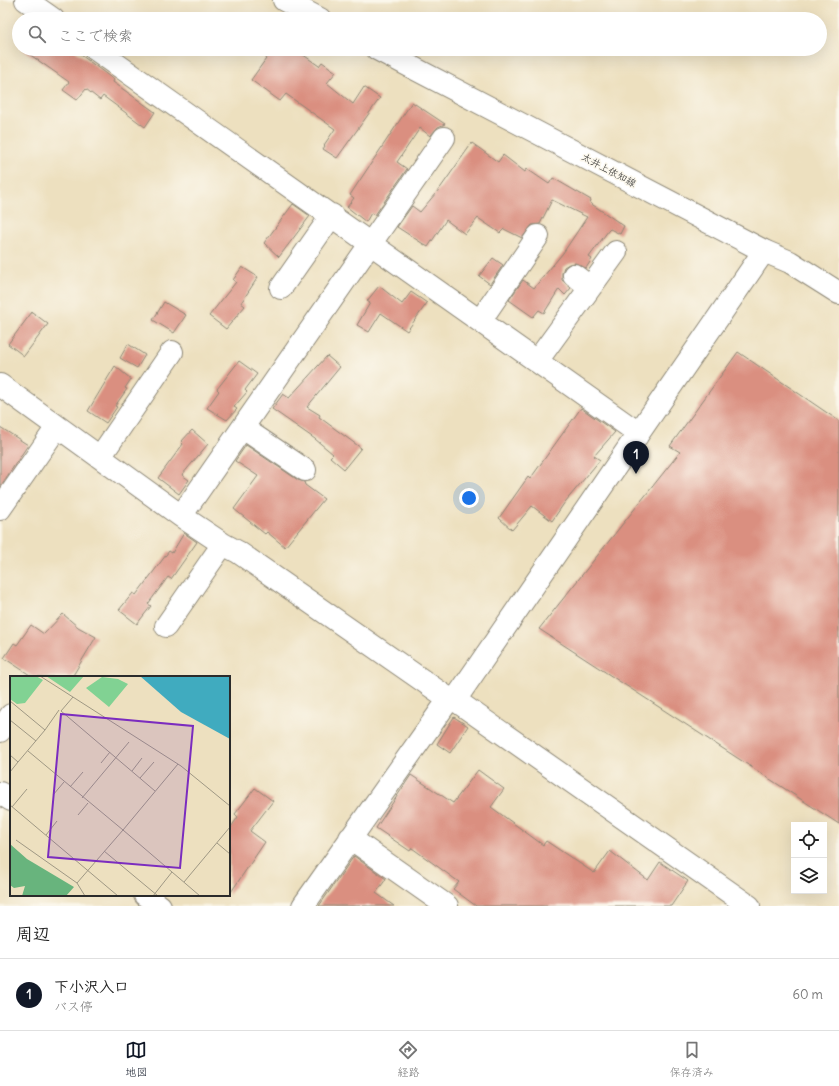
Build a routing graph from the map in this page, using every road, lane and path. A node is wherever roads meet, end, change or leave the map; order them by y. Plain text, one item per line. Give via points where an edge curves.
1 (26, 0) edge
2 (284, 0) edge
3 (52, 11) edge
4 (307, 12) edge
5 (105, 56) edge
6 (390, 56) edge
7 (433, 146) dead end
8 (332, 216) junction
9 (538, 236) dead end
10 (372, 243) junction
11 (764, 251) junction
12 (616, 252) dead end
13 (281, 288) dead end
14 (839, 293) edge
15 (480, 321) junction
16 (172, 352) dead end
17 (537, 361) junction
18 (0, 385) edge
19 (57, 427) junction
20 (243, 428) junction
21 (637, 436) junction
22 (100, 457) junction
23 (305, 470) dead end
24 (0, 509) edge
25 (181, 516) junction
26 (223, 544) junction
27 (166, 626) dead end
28 (455, 700) junction
29 (10, 716) edge
30 (0, 731) edge
31 (0, 793) edge
32 (10, 799) edge
33 (350, 838) junction
34 (146, 896) edge
35 (160, 906) edge
36 (303, 906) edge
37 (447, 906) edge
38 (749, 906) edge

1 - 3 street
2 - 4 street
5 - 8 street
6 - 11 street, 太井上依知線
7 - 10 street
8 - 10 street
8 - 13 street
9 - 15 street
10 - 15 street
10 - 20 street via 293,343
11 - 14 street, 太井上依知線 via 790,262
11 - 21 street
12 - 17 street via 582,281
15 - 17 street
16 - 22 street via 154,367
17 - 21 street via 634,430
18 - 19 street
19 - 22 street
19 - 24 street
20 - 23 street
20 - 25 street
21 - 28 street
22 - 25 street
25 - 26 street
26 - 27 street
26 - 28 street via 445,696
28 - 33 street via 447,702
28 - 38 street
29 - 30 street
31 - 32 street
33 - 36 street
33 - 37 street
34 - 35 street

